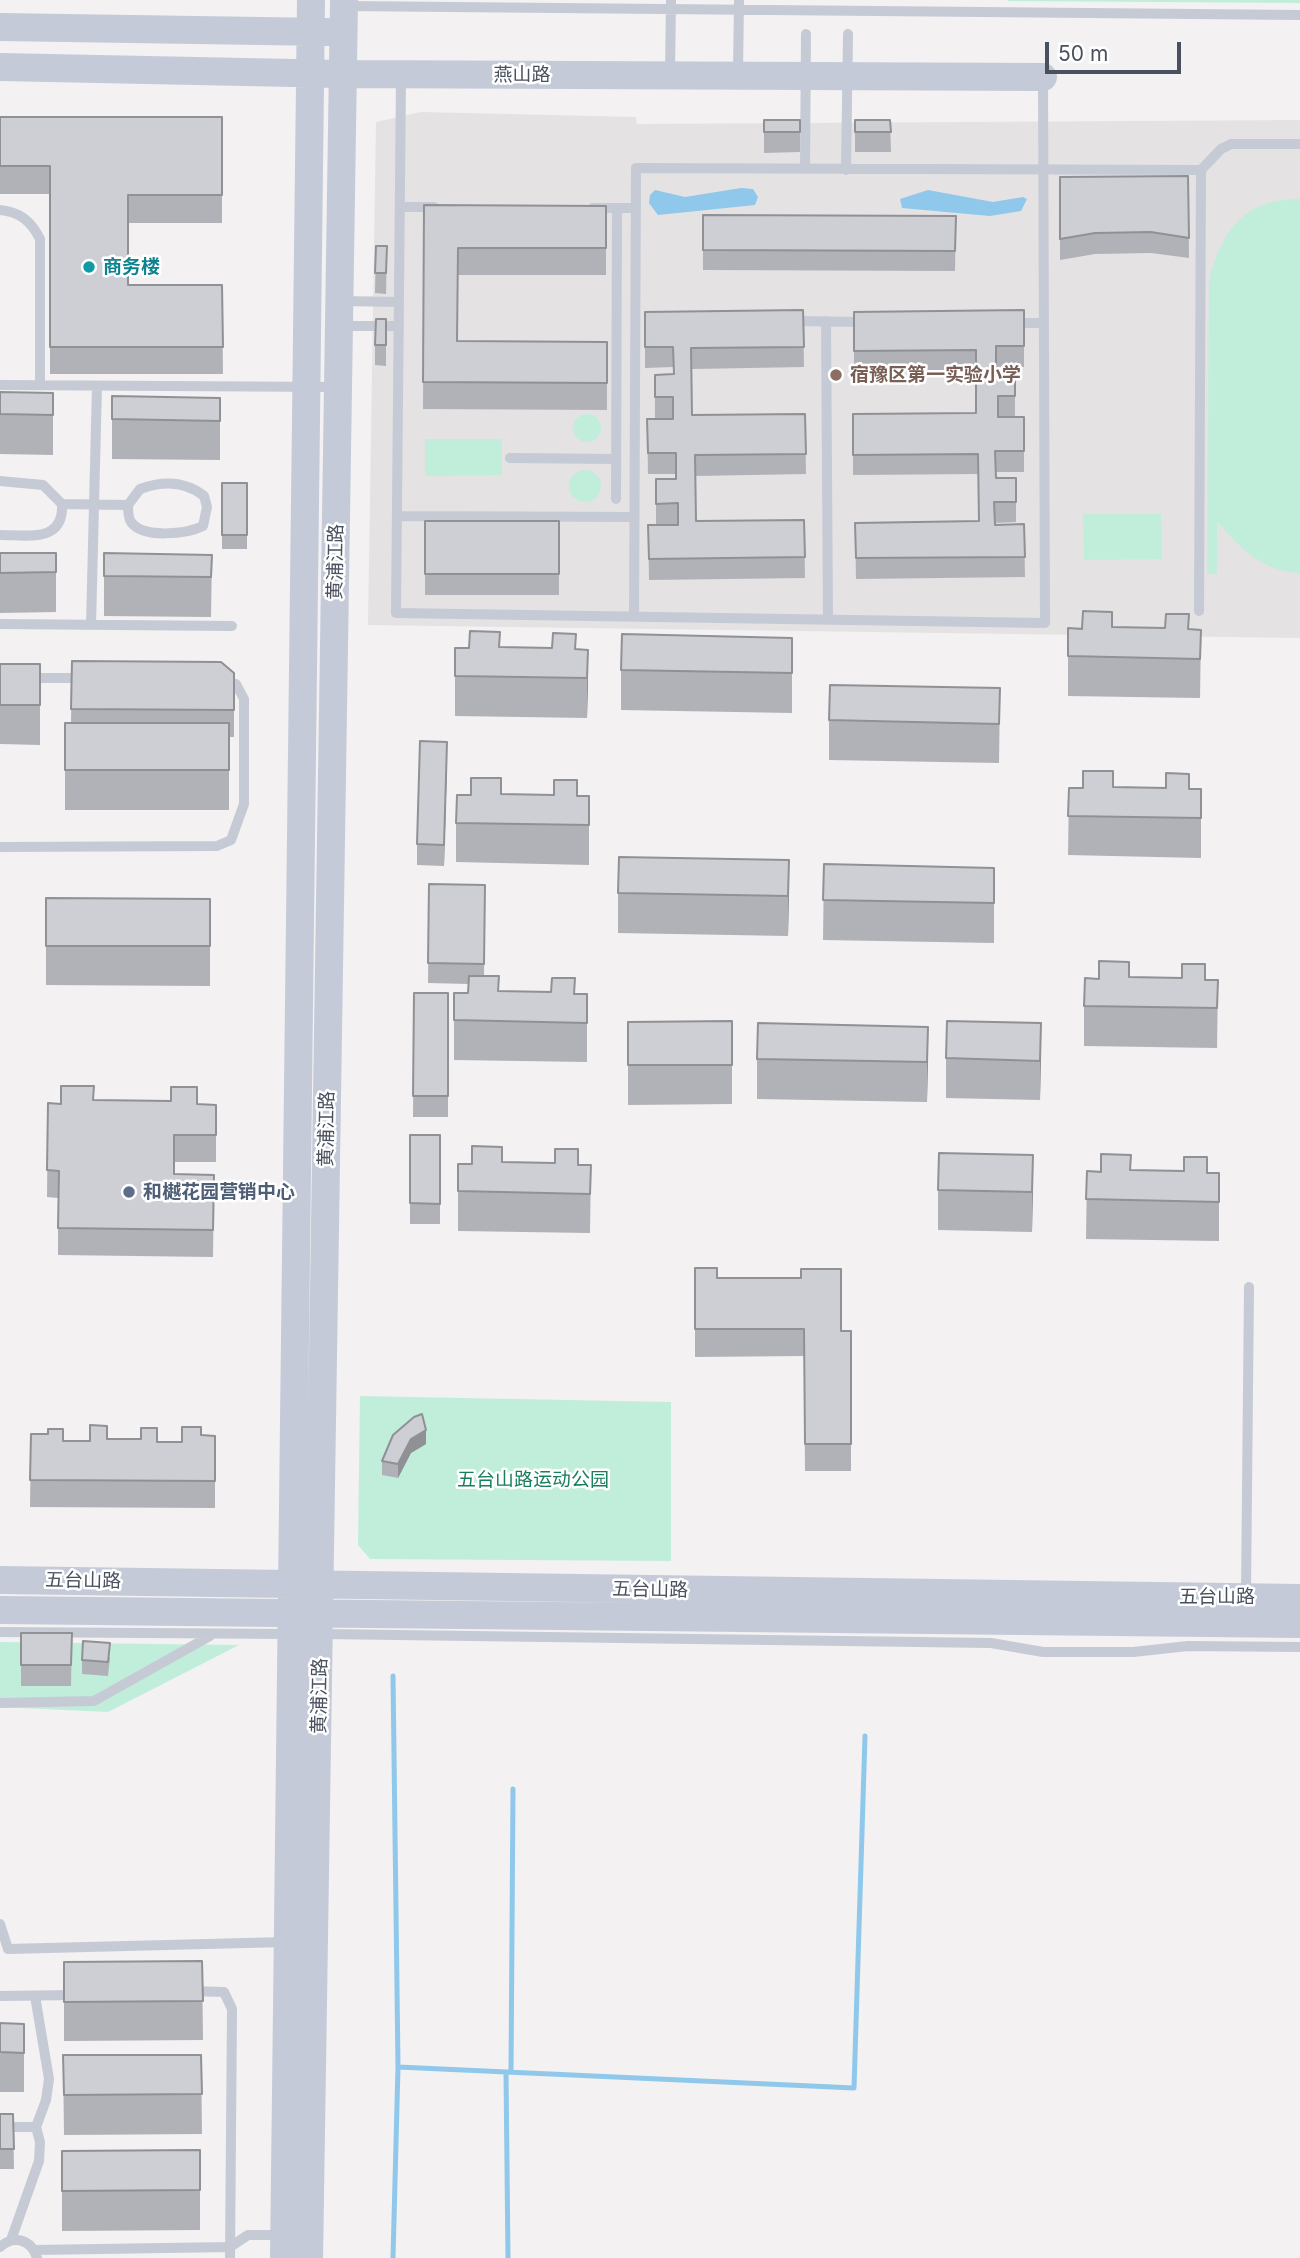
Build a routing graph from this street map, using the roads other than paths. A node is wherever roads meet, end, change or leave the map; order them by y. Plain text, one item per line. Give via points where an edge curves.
1 (311, 0) edge
2 (671, 4) edge
3 (739, 5) edge
4 (344, 12) edge
5 (1300, 15) edge
6 (0, 27) edge
7 (310, 32) junction
8 (806, 34) dead end
9 (848, 34) dead end
10 (0, 67) edge
11 (311, 73) junction
12 (343, 74) junction
13 (401, 75) junction
14 (670, 76) junction
15 (738, 76) junction
16 (806, 76) junction
17 (847, 76) junction
18 (1043, 77) joint
19 (1300, 145) edge
20 (805, 169) junction
21 (846, 170) junction
22 (1043, 170) junction
23 (1201, 170) junction
24 (400, 207) junction
25 (441, 207) edge
26 (576, 208) edge
27 (617, 208) junction
28 (636, 208) junction
29 (0, 210) edge
30 (399, 302) junction
31 (340, 314) junction
32 (635, 320) junction
33 (649, 320) edge
34 (785, 321) edge
35 (826, 321) junction
36 (877, 322) edge
37 (1003, 323) edge
38 (1044, 323) junction
39 (399, 326) junction
40 (0, 385) edge
41 (40, 385) junction
42 (97, 386) junction
43 (306, 386) junction
44 (338, 387) junction
45 (510, 458) dead end
46 (616, 459) junction
47 (0, 481) edge
48 (616, 499) dead end
49 (62, 504) junction
50 (94, 505) junction
51 (128, 505) junction
52 (397, 516) junction
53 (634, 517) junction
54 (0, 535) edge
55 (1199, 611) dead end
56 (634, 617) junction
57 (828, 620) junction
58 (0, 624) edge
59 (91, 625) junction
60 (232, 626) dead end
61 (13, 678) edge
62 (95, 678) edge
63 (216, 679) edge
64 (0, 847) edge
65 (1249, 1287) dead end
66 (0, 1580) edge
67 (291, 1585) junction
68 (320, 1585) junction
69 (1246, 1597) junction
70 (1300, 1598) edge
71 (0, 1610) edge
72 (1300, 1624) edge
73 (306, 1628) junction
74 (0, 1632) edge
75 (212, 1635) junction
76 (1300, 1647) edge
77 (0, 1703) edge
78 (0, 1924) edge
79 (288, 1942) junction
80 (174, 1992) edge
81 (91, 1994) edge
82 (0, 1996) edge
83 (35, 1996) junction
84 (0, 2127) edge
85 (36, 2127) junction
86 (11, 2240) junction
87 (0, 2247) edge
88 (297, 2247) edge
89 (230, 2253) edge
90 (35, 2254) edge

1 - 7 street, 黄浦江路
2 - 3 lane
2 - 4 lane
2 - 14 lane
3 - 5 lane
3 - 15 lane
4 - 7 street
4 - 12 street, 黄浦江路
6 - 7 street
7 - 11 street, 黄浦江路
8 - 16 lane
9 - 17 lane
10 - 11 street, 燕山路
11 - 12 street, 燕山路
11 - 43 street, 黄浦江路
12 - 13 street, 燕山路
12 - 31 street, 黄浦江路
13 - 14 street, 燕山路
13 - 24 lane
14 - 15 street, 燕山路
15 - 16 street, 燕山路
16 - 17 street, 燕山路
16 - 20 lane
17 - 18 street, 燕山路
17 - 21 lane
18 - 22 lane
19 - 23 lane via 1231,144
20 - 21 lane
20 - 28 lane via 636,168
21 - 22 lane
22 - 23 lane
22 - 38 lane
23 - 55 lane
24 - 25 lane
24 - 30 lane
26 - 27 lane
27 - 28 lane
27 - 46 lane
28 - 32 lane
29 - 41 lane via 27,220 40,239
30 - 31 lane
30 - 39 lane
31 - 39 lane
31 - 44 street, 黄浦江路
32 - 33 lane
32 - 53 lane
34 - 35 lane
35 - 36 lane
35 - 57 lane
37 - 38 lane
38 - 57 lane via 1045,623
39 - 52 lane
40 - 41 lane
41 - 42 lane
42 - 43 lane
42 - 50 lane
43 - 44 lane
43 - 67 street, 黄浦江路
44 - 68 street, 黄浦江路
45 - 46 lane
46 - 48 lane
47 - 49 lane via 43,485
49 - 50 lane
49 - 54 lane via 57,527 46,534
50 - 51 lane
50 - 59 lane
51 - 51 lane via 140,489 173,484 204,496 207,517 203,526 192,532 163,533 136,526 130,521
52 - 53 lane
52 - 56 lane via 396,613
53 - 56 lane
56 - 57 lane
58 - 59 lane
59 - 60 lane
61 - 62 lane
63 - 64 lane via 236,684 244,699 244,804 231,840 217,846
65 - 69 lane
66 - 67 street, 五台山路
67 - 68 street, 五台山路
67 - 73 street, 黄浦江路
68 - 69 street, 五台山路
68 - 73 street, 黄浦江路
69 - 70 street, 五台山路
71 - 73 street, 五台山路
72 - 73 street, 五台山路
73 - 75 lane
73 - 76 lane via 991,1643 1056,1652
73 - 79 street, 黄浦江路
73 - 88 street, 黄浦江路
74 - 75 lane
75 - 77 lane via 94,1701
78 - 79 lane via 8,1949
79 - 88 street, 黄浦江路
80 - 89 lane via 224,1992 232,2010
81 - 83 lane
82 - 83 lane
83 - 85 lane via 49,2079
84 - 85 lane
85 - 86 lane via 39,2161
86 - 87 lane
86 - 90 lane via 25,2241
88 - 89 lane via 248,2235
89 - 90 lane

